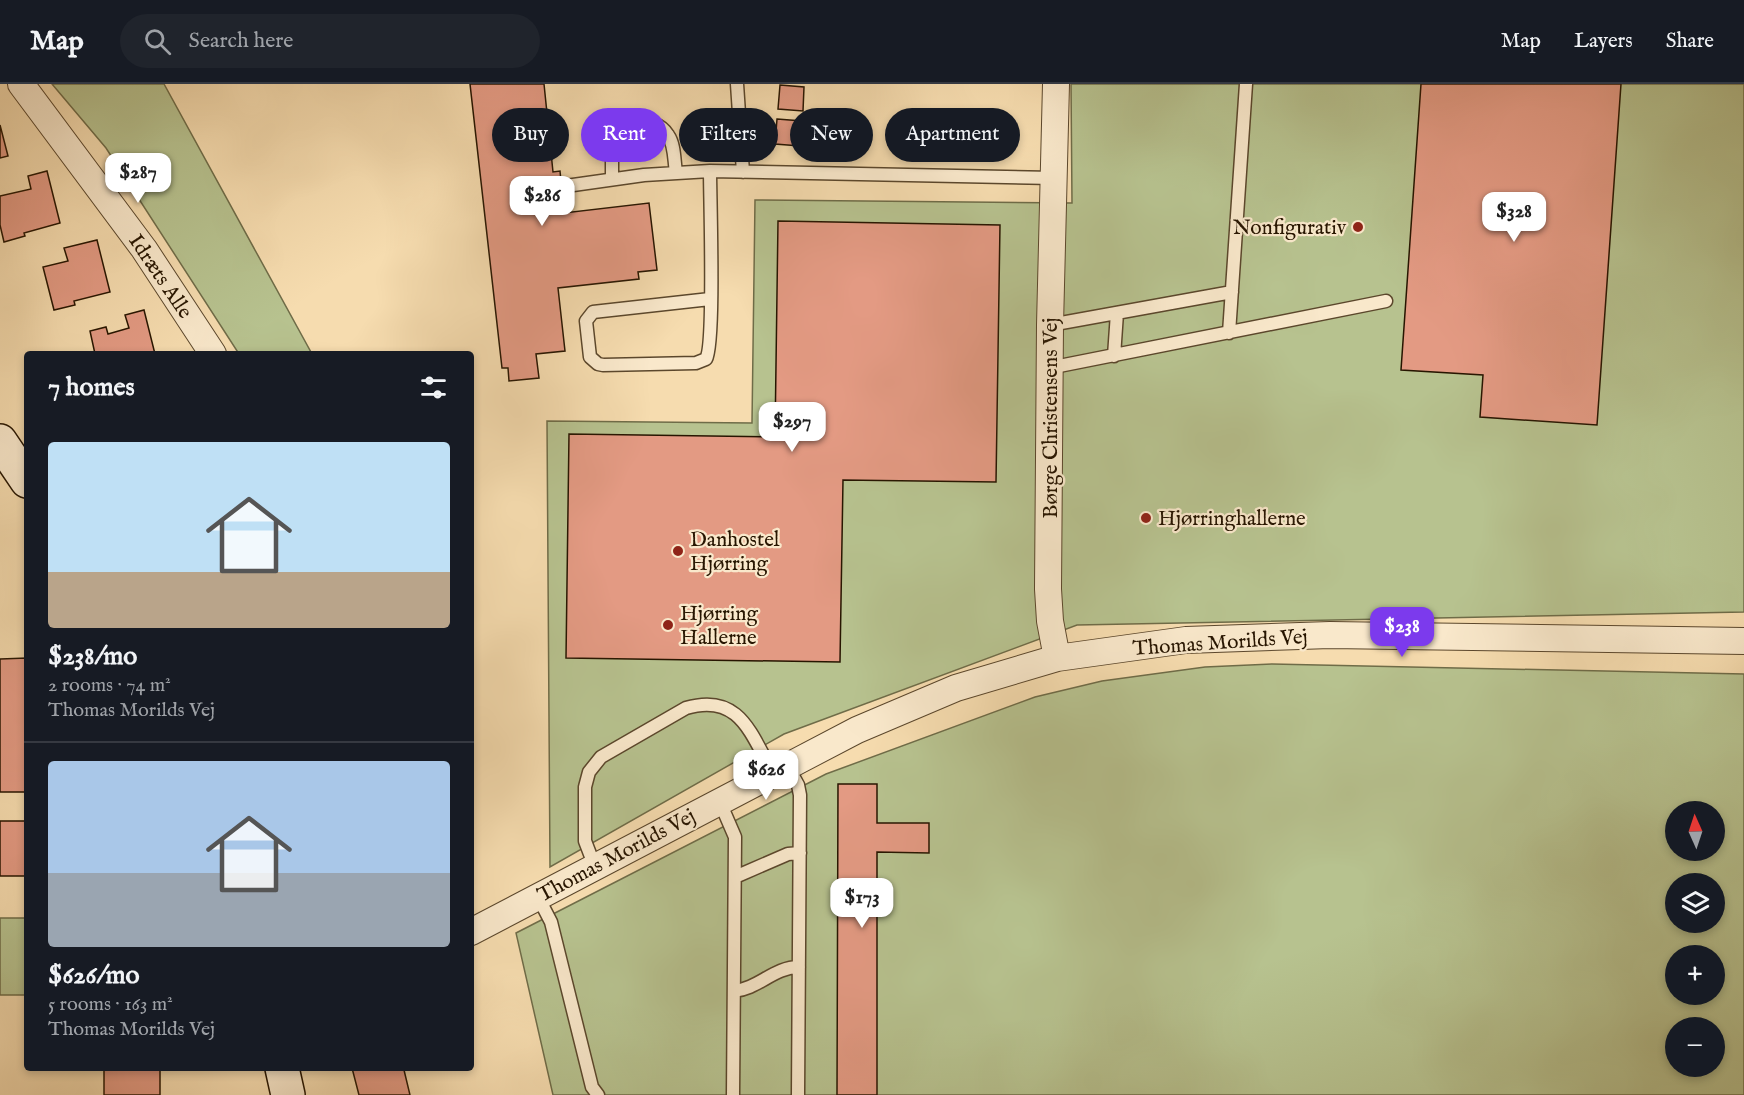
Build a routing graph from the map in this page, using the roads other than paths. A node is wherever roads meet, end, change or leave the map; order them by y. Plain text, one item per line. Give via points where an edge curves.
1 (21, 84) edge
2 (737, 84) edge
3 (1056, 84) edge
4 (1246, 84) edge
5 (710, 171) junction
6 (676, 172) junction
7 (743, 172) junction
8 (1053, 178) junction
9 (612, 179) junction
10 (566, 186) dead end
11 (1232, 292) junction
12 (710, 299) junction
13 (1386, 301) dead end
14 (1117, 313) junction
15 (1050, 325) junction
16 (1229, 333) junction
17 (211, 351) edge
18 (1114, 356) junction
19 (1049, 368) junction
20 (0, 441) edge
21 (24, 477) edge
22 (1744, 641) edge
23 (1057, 658) junction
24 (780, 769) junction
25 (719, 800) junction
26 (800, 853) junction
27 (595, 867) junction
28 (735, 877) junction
29 (538, 897) junction
30 (474, 930) edge
31 (799, 967) junction
32 (734, 991) junction
33 (283, 1071) edge
34 (288, 1095) edge
35 (598, 1095) edge
36 (733, 1095) edge
37 (798, 1095) edge

1 - 17 street, Idræts Alle via 144,249
2 - 7 lane
3 - 8 street, Børge Christensens Vej
4 - 11 lane
5 - 6 lane
5 - 7 lane
5 - 12 lane
6 - 9 lane
6 - 9 lane via 669,136 651,123 639,123 627,126 612,141
7 - 8 lane
8 - 15 street, Børge Christensens Vej
9 - 10 lane
11 - 14 lane
11 - 16 lane
12 - 12 lane via 710,348 701,362 603,365 590,357 586,321 593,312
13 - 16 lane
14 - 15 lane
14 - 18 lane
15 - 19 street, Børge Christensens Vej
16 - 18 lane
18 - 19 lane
19 - 23 street, Børge Christensens Vej via 1048,589
20 - 21 street
22 - 23 street, Thomas Morilds Vej via 1330,635 1186,640
23 - 24 street, Thomas Morilds Vej via 956,688 857,730
24 - 25 street, Thomas Morilds Vej
24 - 26 lane via 800,789
24 - 27 lane via 731,710 717,704 686,708 601,757 589,772 585,787 585,841
25 - 27 street, Thomas Morilds Vej
25 - 28 lane via 734,831
26 - 28 lane via 788,854
26 - 31 lane
27 - 29 street, Thomas Morilds Vej
28 - 32 lane
29 - 30 street, Thomas Morilds Vej
29 - 35 lane via 551,922 592,1087
31 - 32 lane via 782,969 748,989
31 - 37 lane
32 - 36 lane
33 - 34 street

